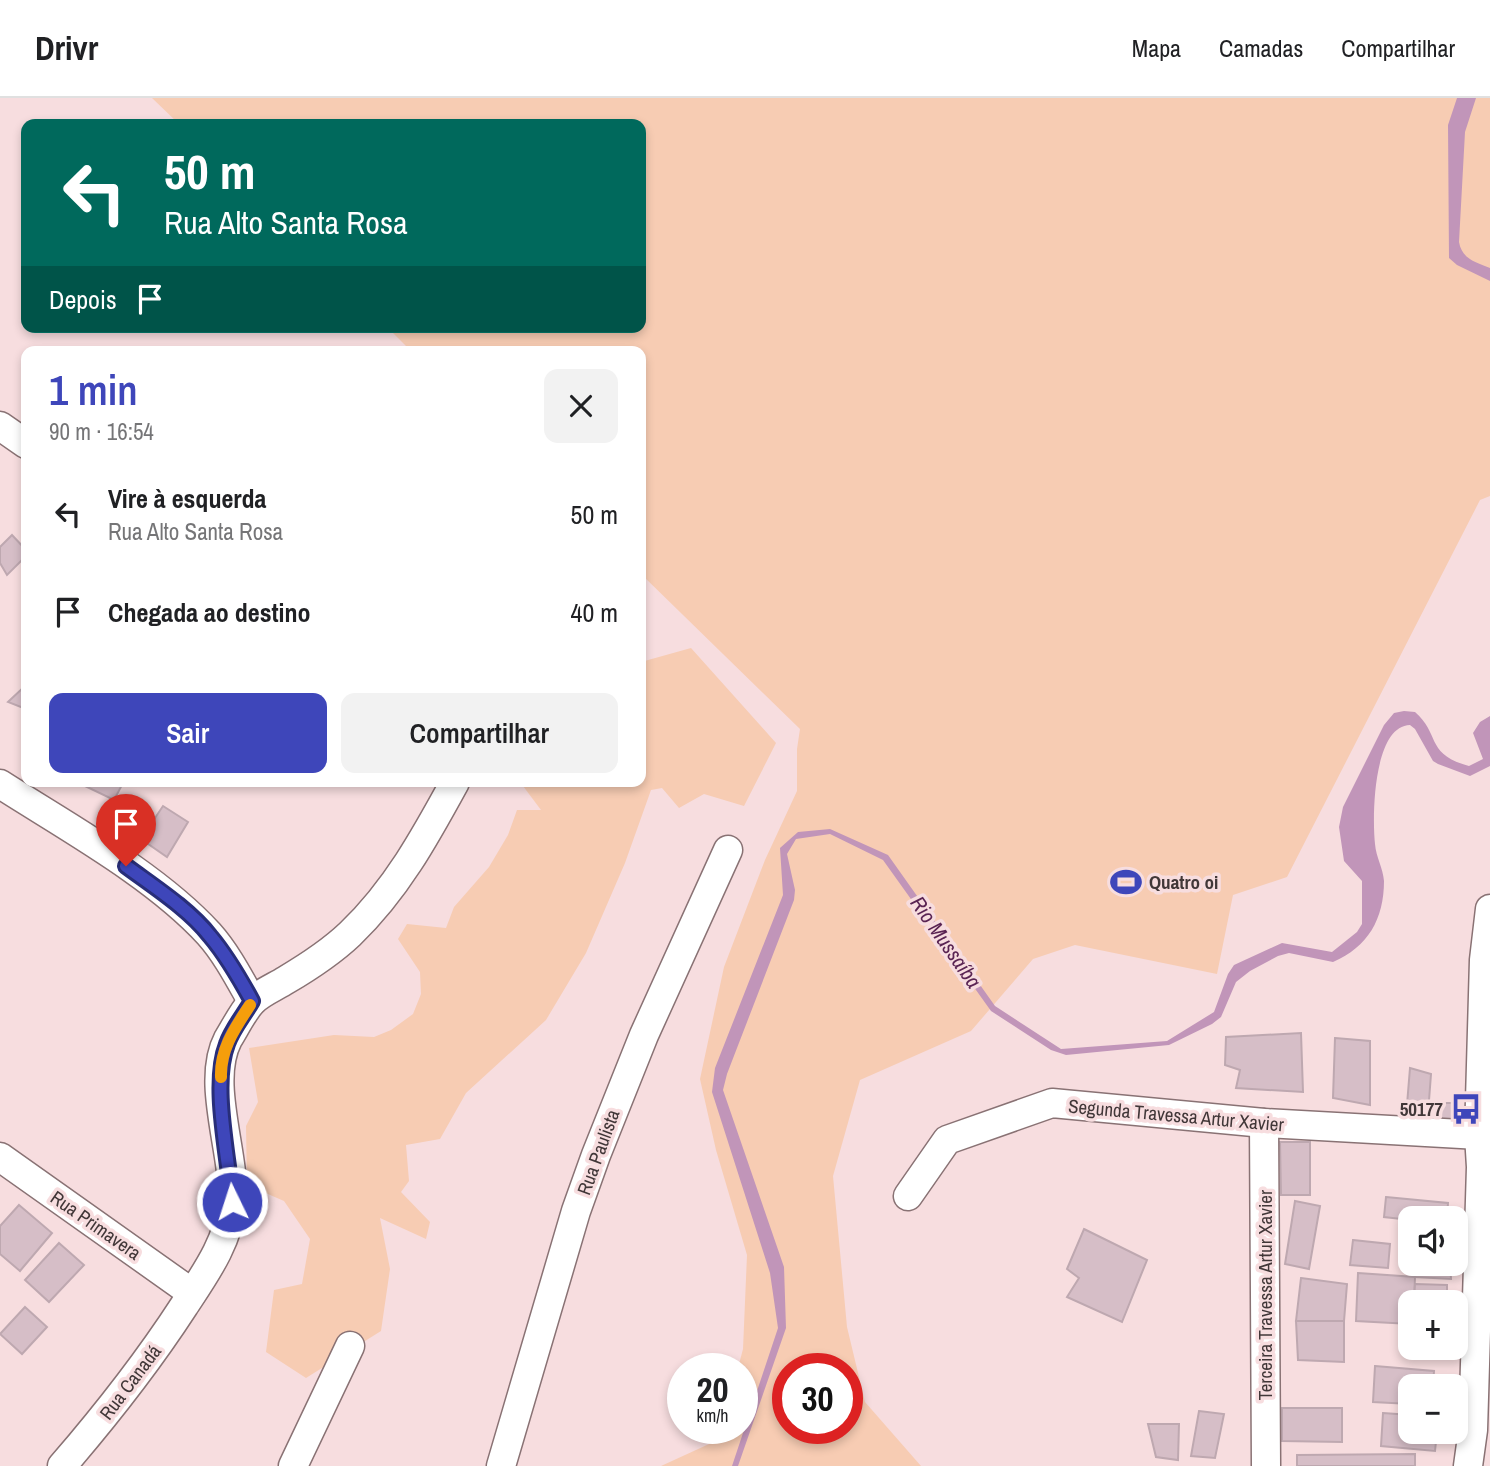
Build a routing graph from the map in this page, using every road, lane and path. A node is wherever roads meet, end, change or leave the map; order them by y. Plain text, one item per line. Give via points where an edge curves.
1 (0, 426) edge
2 (21, 441) edge
3 (0, 784) edge
4 (452, 787) edge
5 (728, 850) dead end
6 (1490, 909) edge
7 (252, 1001) junction
8 (1264, 1124) junction
9 (1479, 1135) junction
10 (0, 1157) edge
11 (1485, 1176) edge
12 (908, 1196) dead end
13 (192, 1293) junction
14 (351, 1346) dead end
15 (62, 1466) edge
16 (293, 1466) edge
17 (500, 1466) edge
18 (1266, 1466) edge
19 (1468, 1466) edge

1 - 2 street
3 - 7 street via 166,895 209,934
4 - 7 street via 383,899 349,935 309,967
5 - 17 street, Rua Paulista via 596,1155
6 - 9 street via 1484,960
7 - 13 street, Rua Canadá via 227,1042 221,1063 232,1202 223,1240
8 - 9 street, Segunda Travessa Artur Xavier
8 - 12 street, Segunda Travessa Artur Xavier via 1052,1104 947,1140
8 - 18 street, Terceira Travessa Artur Xavier
9 - 11 street
10 - 13 street, Rua Primavera
11 - 19 street
13 - 15 street, Rua Canadá via 111,1408
14 - 16 street

